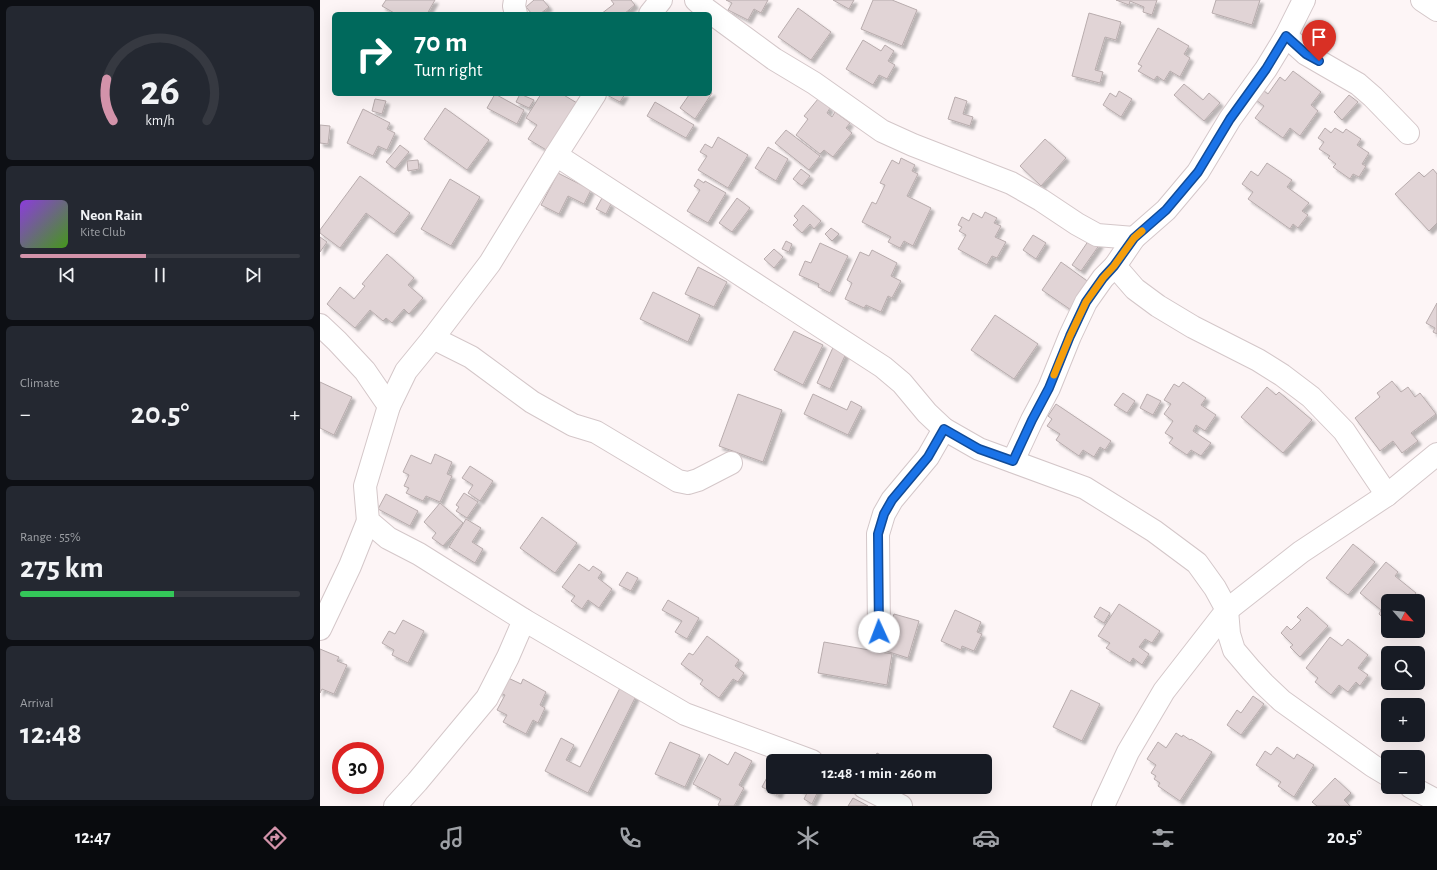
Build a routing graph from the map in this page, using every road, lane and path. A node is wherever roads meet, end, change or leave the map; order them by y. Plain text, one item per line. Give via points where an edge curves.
1 (515, 0) edge
2 (661, 0) edge
3 (696, 0) edge
4 (1304, 0) edge
5 (1422, 0) edge
6 (1437, 10) edge
7 (516, 12) edge
8 (652, 12) edge
9 (710, 12) edge
10 (712, 13) edge
11 (1286, 36) junction
12 (594, 96) edge
13 (1408, 133) dead end
14 (556, 155) junction
15 (1134, 238) junction
16 (1114, 266) junction
17 (320, 325) edge
18 (433, 338) junction
19 (389, 406) junction
20 (944, 429) junction
21 (1437, 454) edge
22 (1013, 461) junction
23 (731, 463) dead end
24 (1387, 495) junction
25 (368, 521) junction
26 (1227, 610) junction
27 (524, 620) junction
28 (320, 629) edge
29 (879, 632) dead end
30 (793, 754) edge
31 (1381, 771) edge
32 (878, 794) edge
33 (1424, 794) edge
34 (1437, 801) edge
35 (397, 806) edge
36 (901, 806) edge
37 (1103, 806) edge

1 - 7 street
2 - 8 street
3 - 9 street
4 - 11 street
5 - 6 street
10 - 15 street via 882,131 1011,183 1097,235
11 - 13 street via 1306,54 1358,84
11 - 15 street via 1198,172 1166,210
12 - 14 street
14 - 18 street via 490,263
14 - 20 street via 883,367 902,383
15 - 16 street
16 - 22 street via 1086,302 1049,388
16 - 24 street via 1135,289 1158,306 1258,360 1310,397 1344,431
17 - 19 street via 365,371
18 - 19 street via 406,371
18 - 23 street via 471,357 532,402 573,425 596,432 678,481 688,483 698,480
19 - 25 street via 365,486
20 - 22 street via 979,449
20 - 29 street via 928,457 892,500 882,521 878,534
21 - 24 street
22 - 26 street via 1085,488 1154,531 1197,563
24 - 26 street via 1301,552
25 - 27 street via 388,538 419,554
25 - 28 street
26 - 31 street via 1229,634 1234,650 1264,684 1282,701
26 - 37 street via 1164,691 1128,752
27 - 30 street via 685,714
27 - 35 street via 487,698
32 - 36 street
33 - 34 street

